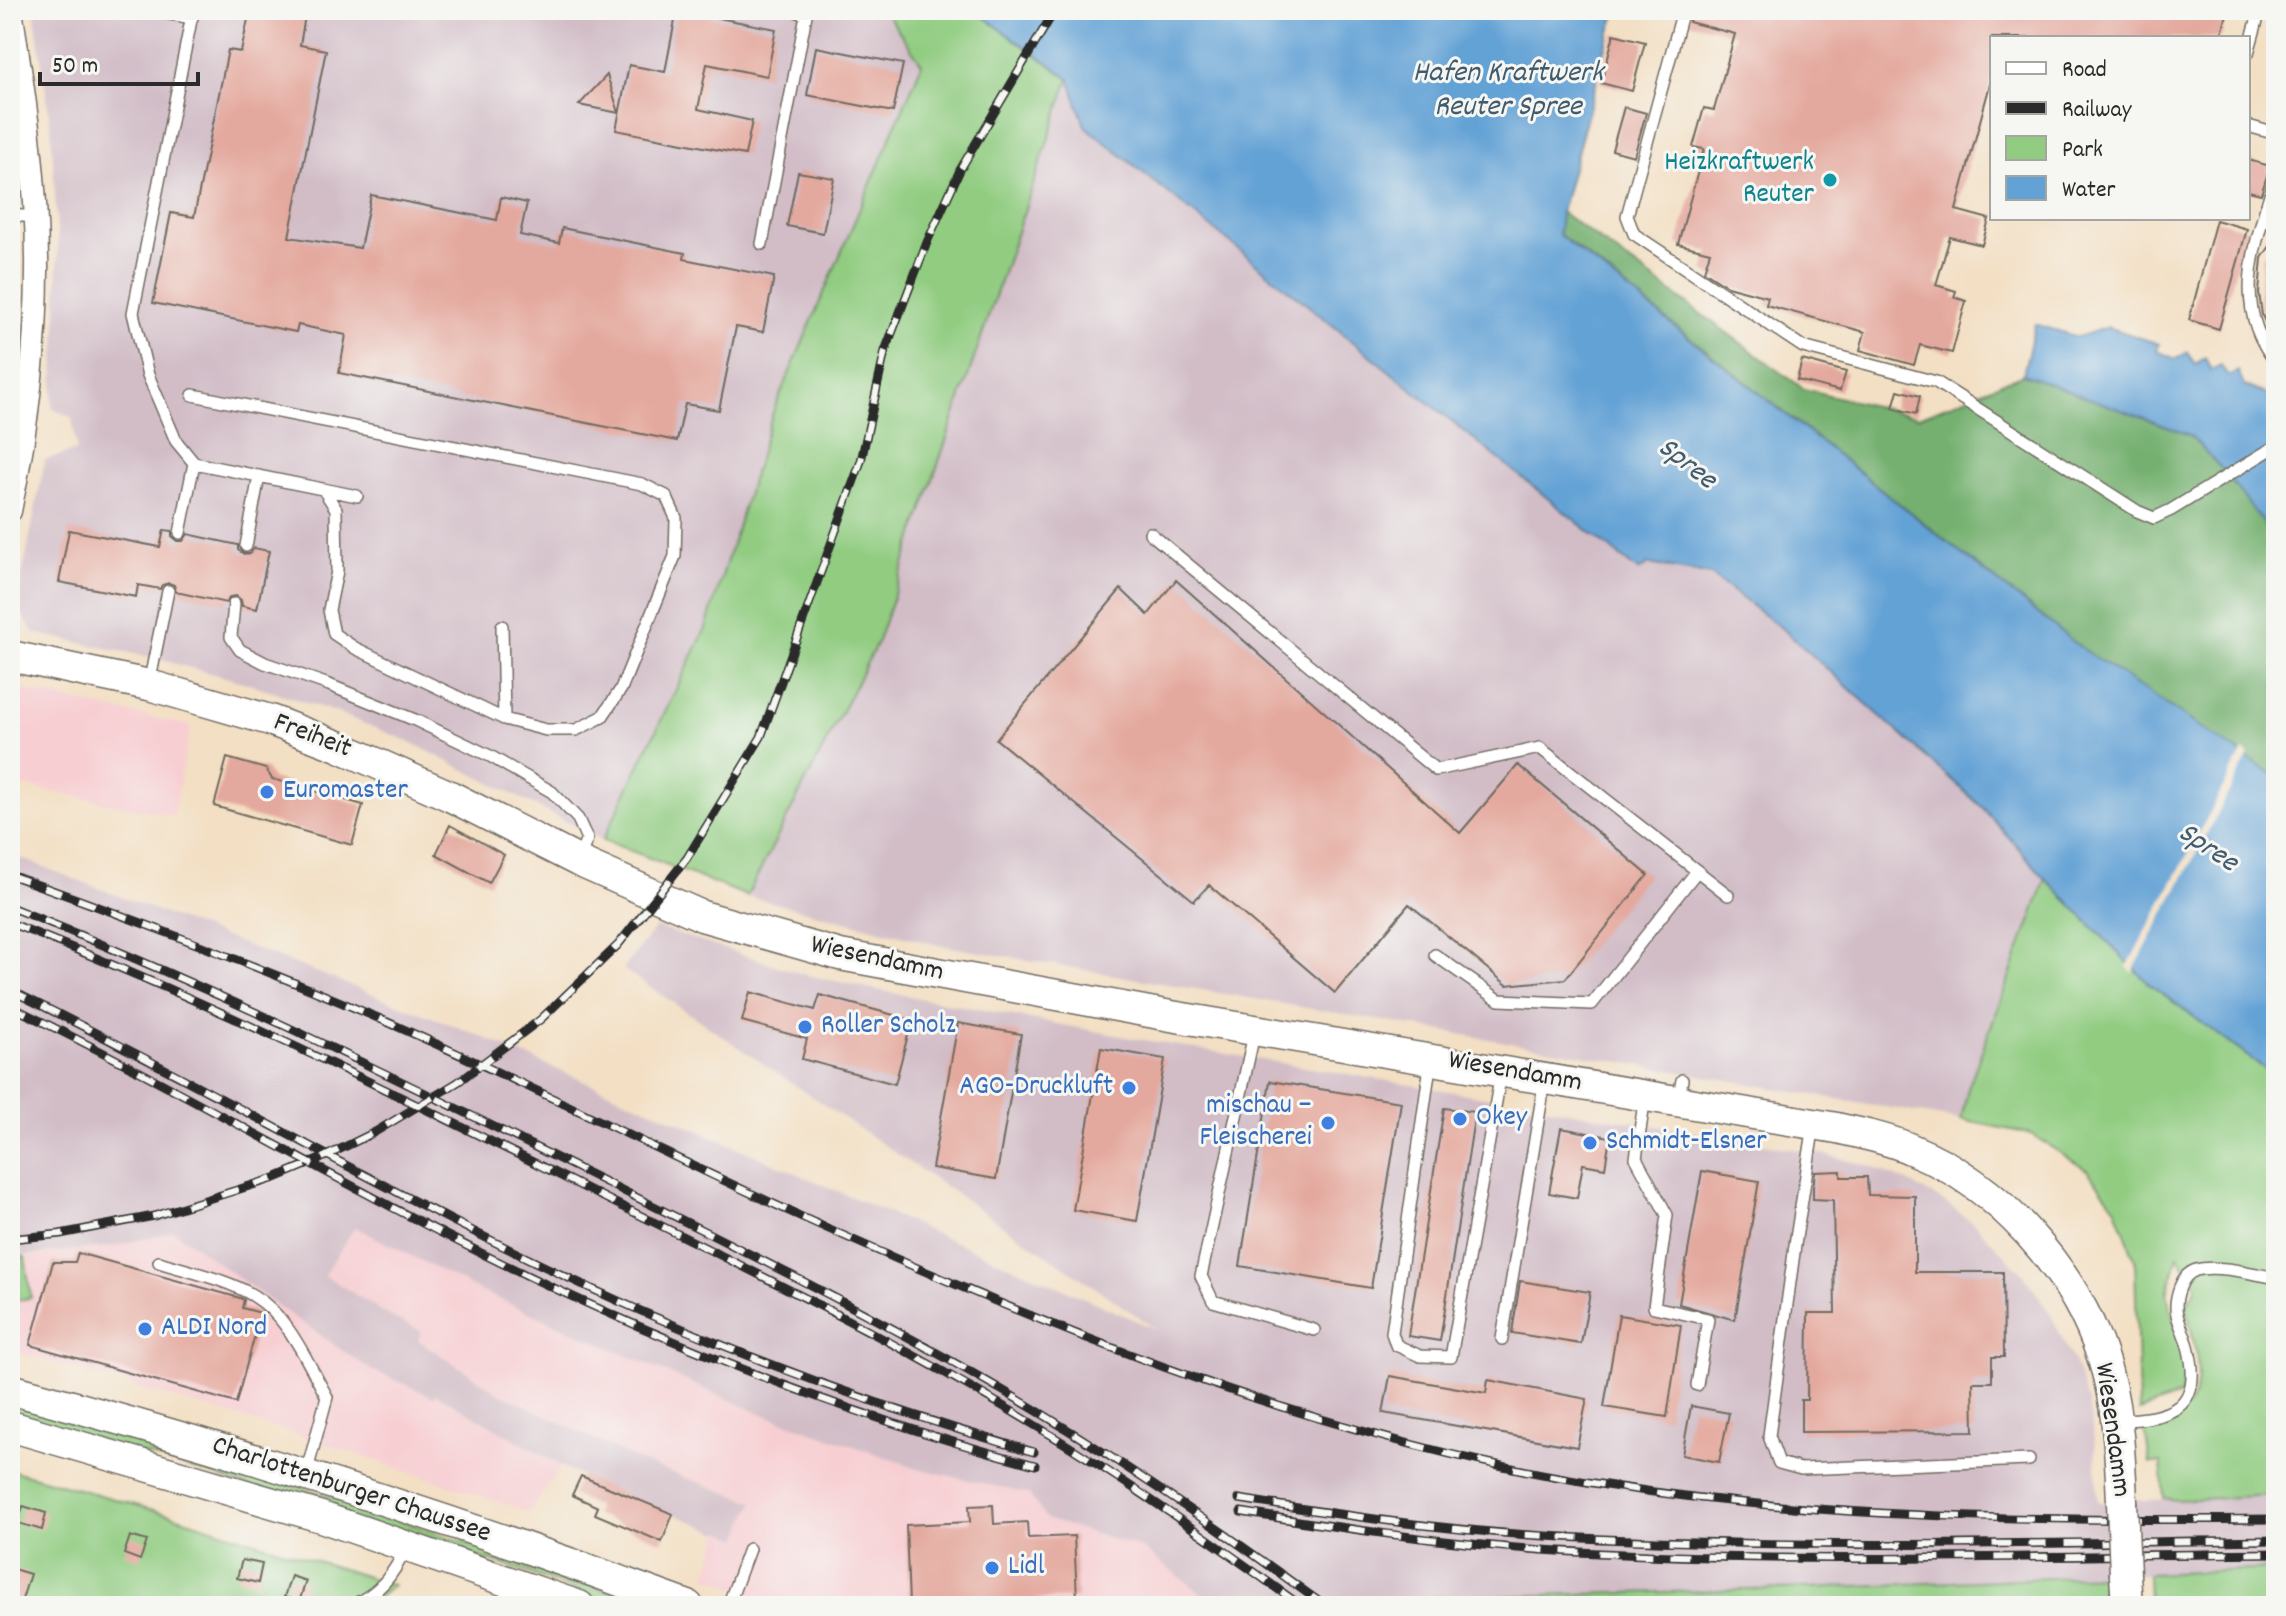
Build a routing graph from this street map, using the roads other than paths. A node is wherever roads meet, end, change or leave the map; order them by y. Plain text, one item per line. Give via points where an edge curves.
1 (11, 10) edge
2 (149, 10) edge
3 (794, 10) edge
4 (1683, 10) edge
5 (2260, 10) edge
6 (193, 14) edge
7 (2250, 46) edge
8 (2250, 127) edge
9 (2276, 134) edge
10 (2276, 174) edge
11 (10, 215) edge
12 (36, 217) junction
13 (762, 244) dead end
14 (2276, 362) edge
15 (193, 395) dead end
16 (2276, 446) edge
17 (194, 463) junction
18 (259, 476) junction
19 (323, 489) junction
20 (357, 496) dead end
21 (10, 511) edge
22 (180, 533) dead end
23 (1150, 533) dead end
24 (246, 546) dead end
25 (168, 591) dead end
26 (234, 604) dead end
27 (502, 626) dead end
28 (10, 656) edge
29 (149, 685) junction
30 (504, 719) junction
31 (587, 865) junction
32 (1697, 871) junction
33 (1728, 895) dead end
34 (1435, 955) dead end
35 (1255, 1029) junction
36 (1432, 1059) junction
37 (1501, 1071) junction
38 (1545, 1078) junction
39 (1645, 1095) junction
40 (1814, 1124) junction
41 (159, 1262) dead end
42 (2276, 1278) edge
43 (1314, 1330) dead end
44 (1502, 1339) dead end
45 (1697, 1385) dead end
46 (10, 1389) edge
47 (2116, 1420) junction
48 (10, 1426) edge
49 (2029, 1460) dead end
50 (306, 1474) junction
51 (408, 1546) junction
52 (749, 1549) dead end
53 (669, 1603) edge
54 (351, 1606) edge
55 (579, 1606) edge
56 (728, 1606) edge
57 (2127, 1606) edge

1 - 12 street
2 - 6 lane
3 - 13 lane via 806,15
4 - 16 lane via 1627,216 1634,234 1803,347 1936,382 2154,518
5 - 7 lane
6 - 17 lane via 133,313 148,375 176,441
8 - 9 lane
10 - 14 lane via 2250,269 2248,300 2258,333
11 - 12 lane
12 - 21 street via 34,355
15 - 30 lane via 642,484 666,496 676,518 675,556 621,689 602,717 576,730 546,730
17 - 18 lane
17 - 22 lane
18 - 19 lane
18 - 24 lane
19 - 20 lane
19 - 30 lane via 336,509 337,571 329,610 334,634
23 - 32 lane via 1436,770 1540,748
25 - 29 lane
26 - 31 lane via 231,637 240,650 415,720 552,792 578,819 587,839
27 - 30 lane
28 - 29 street, Freiheit
29 - 31 street, Freiheit via 338,746
31 - 35 street, Wiesendamm via 702,916 840,955
32 - 33 lane
32 - 34 lane via 1592,1004 1499,1000
35 - 36 street, Wiesendamm
35 - 43 lane via 1201,1276 1213,1301
36 - 37 street, Wiesendamm
36 - 37 lane via 1392,1333 1396,1345 1420,1356 1451,1357
37 - 38 street, Wiesendamm
38 - 39 street, Wiesendamm
38 - 44 lane
39 - 40 street, Wiesendamm via 1680,1090
39 - 45 lane via 1636,1158 1667,1215 1654,1307 1708,1319
40 - 47 street, Wiesendamm via 1916,1150 1982,1191 2017,1221 2079,1303 2103,1357
40 - 49 lane via 1769,1436 1779,1463 1801,1469
41 - 50 lane via 237,1287 279,1317 327,1397
42 - 47 lane via 2196,1270 2184,1277 2175,1312 2193,1371 2192,1386 2174,1410 2160,1417
46 - 50 street, Charlottenburger Chaussee
47 - 57 street, Wiesendamm, bridge
48 - 51 street, Charlottenburger Chaussee
50 - 53 street, Charlottenburger Chaussee
51 - 54 lane via 391,1578
51 - 55 street, Charlottenburger Chaussee
52 - 56 lane

